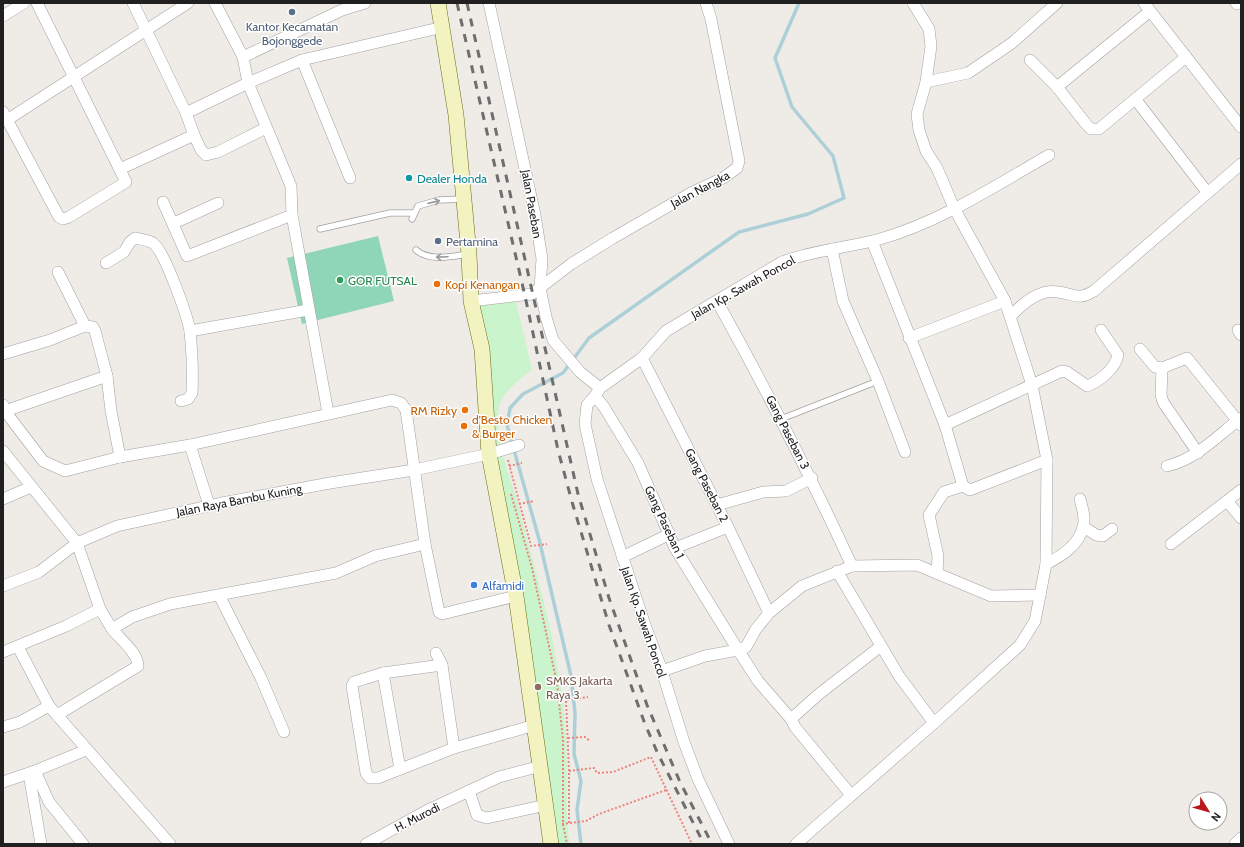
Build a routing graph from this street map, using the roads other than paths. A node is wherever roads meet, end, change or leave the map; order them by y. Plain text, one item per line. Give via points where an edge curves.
1 (24, 3) edge
2 (36, 3) edge
3 (133, 3) edge
4 (188, 3) edge
5 (215, 3) edge
6 (365, 3) edge
7 (438, 3) edge
8 (489, 3) edge
9 (706, 3) edge
10 (912, 3) edge
11 (1057, 3) edge
12 (341, 6) edge
13 (1147, 7) edge
14 (3, 16) edge
15 (443, 27) junction
16 (145, 30) junction
17 (243, 57) junction
18 (1186, 58) junction
19 (302, 60) junction
20 (1030, 60) dead end
21 (74, 76) junction
22 (926, 82) junction
23 (248, 83) junction
24 (1057, 87) junction
25 (1136, 100) junction
26 (186, 113) junction
27 (5, 116) edge
28 (1241, 127) edge
29 (266, 128) junction
30 (194, 134) junction
31 (1049, 154) dead end
32 (1241, 164) edge
33 (120, 169) junction
34 (350, 178) dead end
35 (1207, 192) junction
36 (464, 199) junction
37 (163, 202) dead end
38 (218, 203) dead end
39 (954, 208) junction
40 (292, 215) junction
41 (174, 223) junction
42 (320, 229) dead end
43 (872, 241) junction
44 (832, 249) junction
45 (416, 250) dead end
46 (469, 254) junction
47 (106, 263) dead end
48 (58, 272) dead end
49 (540, 288) junction
50 (471, 301) junction
51 (717, 301) junction
52 (1005, 301) junction
53 (308, 310) junction
54 (1011, 316) junction
55 (85, 326) junction
56 (1101, 330) dead end
57 (190, 331) junction
58 (909, 338) junction
59 (1140, 349) dead end
60 (3, 354) edge
61 (642, 358) junction
62 (1162, 368) junction
63 (107, 376) junction
64 (878, 381) junction
65 (1032, 385) junction
66 (597, 392) junction
67 (181, 402) dead end
68 (4, 408) edge
69 (328, 413) junction
70 (781, 420) junction
71 (1240, 421) edge
72 (945, 425) junction
73 (190, 445) junction
74 (519, 445) dead end
75 (3, 451) edge
76 (905, 452) dead end
77 (1198, 453) junction
78 (489, 454) junction
79 (120, 457) junction
80 (1047, 460) junction
81 (1167, 466) dead end
82 (414, 470) junction
83 (812, 478) junction
84 (963, 486) junction
85 (31, 487) junction
86 (1241, 490) edge
87 (3, 499) edge
88 (1080, 499) dead end
89 (1227, 501) junction
90 (209, 505) junction
91 (717, 505) junction
92 (1241, 518) edge
93 (728, 527) junction
94 (1084, 527) junction
95 (1112, 529) dead end
96 (670, 534) junction
97 (77, 543) junction
98 (425, 544) junction
99 (1171, 544) dead end
100 (675, 548) junction
101 (622, 557) junction
102 (1046, 564) junction
103 (852, 566) junction
104 (837, 571) junction
105 (937, 573) junction
106 (3, 586) edge
107 (220, 595) junction
108 (1040, 595) junction
109 (516, 596) junction
110 (100, 609) junction
111 (769, 613) junction
112 (116, 627) junction
113 (881, 646) junction
114 (18, 647) junction
115 (738, 650) junction
116 (3, 652) edge
117 (436, 653) dead end
118 (442, 665) junction
119 (662, 671) junction
120 (383, 674) junction
121 (49, 706) junction
122 (57, 714) junction
123 (791, 719) junction
124 (934, 723) junction
125 (535, 724) junction
126 (3, 727) edge
127 (284, 732) dead end
128 (454, 748) junction
129 (86, 750) junction
130 (541, 766) junction
131 (400, 769) junction
132 (32, 773) junction
133 (3, 782) edge
134 (469, 791) junction
135 (851, 795) junction
136 (546, 805) junction
137 (1241, 838) edge
138 (41, 844) edge
139 (83, 844) edge
140 (170, 844) edge
141 (366, 844) edge
142 (550, 844) edge
143 (729, 844) edge
144 (796, 844) edge
145 (1235, 844) edge

1 - 14 street
2 - 21 street
3 - 16 street
4 - 16 street
5 - 17 street
6 - 12 street
7 - 15 main road
8 - 49 street, Jalan Paseban via 535,215 542,259
9 - 49 street, Jalan Nangka via 739,161 737,168 613,238 571,264
10 - 22 street via 928,29 931,46
11 - 22 street via 1012,43 968,73
12 - 17 street
13 - 18 street
13 - 24 street
15 - 19 street
15 - 36 main road via 456,115
16 - 21 street
16 - 26 street
17 - 23 street
18 - 25 street
18 - 28 street
19 - 23 street
19 - 34 street
20 - 24 street
21 - 27 street
21 - 33 street
22 - 39 street via 917,114 919,130
23 - 26 street
23 - 29 street
24 - 25 street via 1091,129 1099,129
25 - 35 street
26 - 30 street
27 - 33 street via 59,217 63,219 126,182
29 - 30 street via 218,152 206,155
29 - 40 street via 291,186
30 - 33 street
31 - 39 street, Jalan Kp. Sawah Poncol
32 - 35 street
35 - 54 street via 1094,291 1079,297 1056,291 1044,293 1030,299
42 -> 36 lane via 390,213 412,216 418,206 429,202
36 - 46 main road
37 - 41 street
38 - 41 street
39 - 43 street, Jalan Kp. Sawah Poncol via 922,224
39 - 52 street
40 - 41 street via 187,256
40 - 53 street
43 - 44 street, Jalan Kp. Sawah Poncol
43 - 58 street
44 - 51 street, Jalan Kp. Sawah Poncol via 803,254 782,262
44 - 64 street via 843,301
46 -> 45 lane via 434,257 422,256
46 - 50 main road
47 - 57 street via 124,252 135,238 154,244 181,300
48 - 55 street
49 - 50 street, Jalan Nangka via 525,296
49 - 66 street, Jalan Paseban via 553,340
50 - 78 main road via 482,349
51 - 61 street, Jalan Kp. Sawah Poncol via 666,331
51 - 70 street, Gang Paseban 3
52 - 54 street
52 - 58 street
53 - 57 street
53 - 69 street
54 - 65 street
55 - 60 street
55 - 63 street via 93,327 95,331
56 - 65 street via 1118,355 1117,361 1096,382 1087,386 1062,371
57 - 67 street via 192,393 188,399
58 - 72 street
59 - 62 street via 1155,367
61 - 66 street, Jalan Kp. Sawah Poncol
61 - 91 street, Gang Paseban 2
62 - 71 street via 1187,358
62 - 77 street via 1161,395
63 - 68 street
63 - 79 street
64 - 70 lane
64 - 76 street
65 - 72 street
65 - 80 street
66 - 96 street, Gang Paseban 1 via 638,462
66 - 101 street, Jalan Kp. Sawah Poncol via 587,405 585,424 598,479
68 - 79 street via 43,461 57,468 65,471
69 - 73 street
69 - 82 street via 392,400 401,402 406,410
70 - 83 street, Gang Paseban 3
71 - 77 street
72 - 84 street
73 - 79 street
73 - 90 street
74 - 78 street, Jalan Raya Bambu Kuning
75 - 85 street
77 - 81 street via 1180,463
78 - 82 street, Jalan Raya Bambu Kuning
78 - 109 main road
80 - 84 street via 970,490
80 - 102 street
82 - 90 street, Jalan Raya Bambu Kuning
82 - 98 street
83 - 91 street via 786,491 763,492
83 - 103 street, Gang Paseban 3
84 - 105 street via 944,492 929,515 938,556
85 - 87 street
85 - 97 street
86 - 89 street
88 - 94 street
89 - 92 street
89 - 99 street
90 - 97 street, Jalan Raya Bambu Kuning via 117,526
91 - 93 street, Gang Paseban 2
93 - 100 street
93 - 111 street, Gang Paseban 2
94 - 95 street via 1100,536
94 - 102 street via 1072,546 1061,557
96 - 100 street, Gang Paseban 1
96 - 101 street
97 - 106 street, Jalan Raya Bambu Kuning via 39,572
97 - 110 street
98 - 107 street via 375,556 336,573
98 - 109 street via 438,612 442,614
100 - 115 street, Gang Paseban 1
101 - 119 street, Jalan Kp. Sawah Poncol
102 - 108 street
103 - 104 street
103 - 105 street via 917,565
104 - 111 street via 802,586
104 - 113 street
105 - 108 street via 991,596
107 - 112 street via 170,604 132,616
107 - 127 street via 261,678
108 - 124 street via 1035,621 1020,645
109 - 125 main road
110 - 112 street
110 - 114 street
111 - 115 street via 746,647
112 - 122 street via 138,661 138,666
113 - 123 street
113 - 124 street via 899,676
114 - 116 street
114 - 121 street
115 - 119 street via 705,656
115 - 123 street, Gang Paseban 1 via 758,681
117 - 118 street
118 - 120 street
118 - 128 street
119 - 143 street, Jalan Kp. Sawah Poncol via 698,779
120 - 131 street
120 - 131 street via 357,680 352,686 366,773 373,780
121 - 122 street
121 - 126 street via 20,722
122 - 129 street
123 - 135 street, Gang Paseban 1
124 - 135 street
125 - 128 street
125 - 130 main road
128 - 131 street
129 - 132 street
129 - 140 street
130 - 134 street, H. Murodi via 499,777
130 - 136 main road
132 - 133 street
132 - 138 street
132 - 139 street via 49,802
134 - 136 street via 477,815 481,817 487,818
134 - 141 street, H. Murodi
135 - 144 street
136 - 142 main road
137 - 145 street

